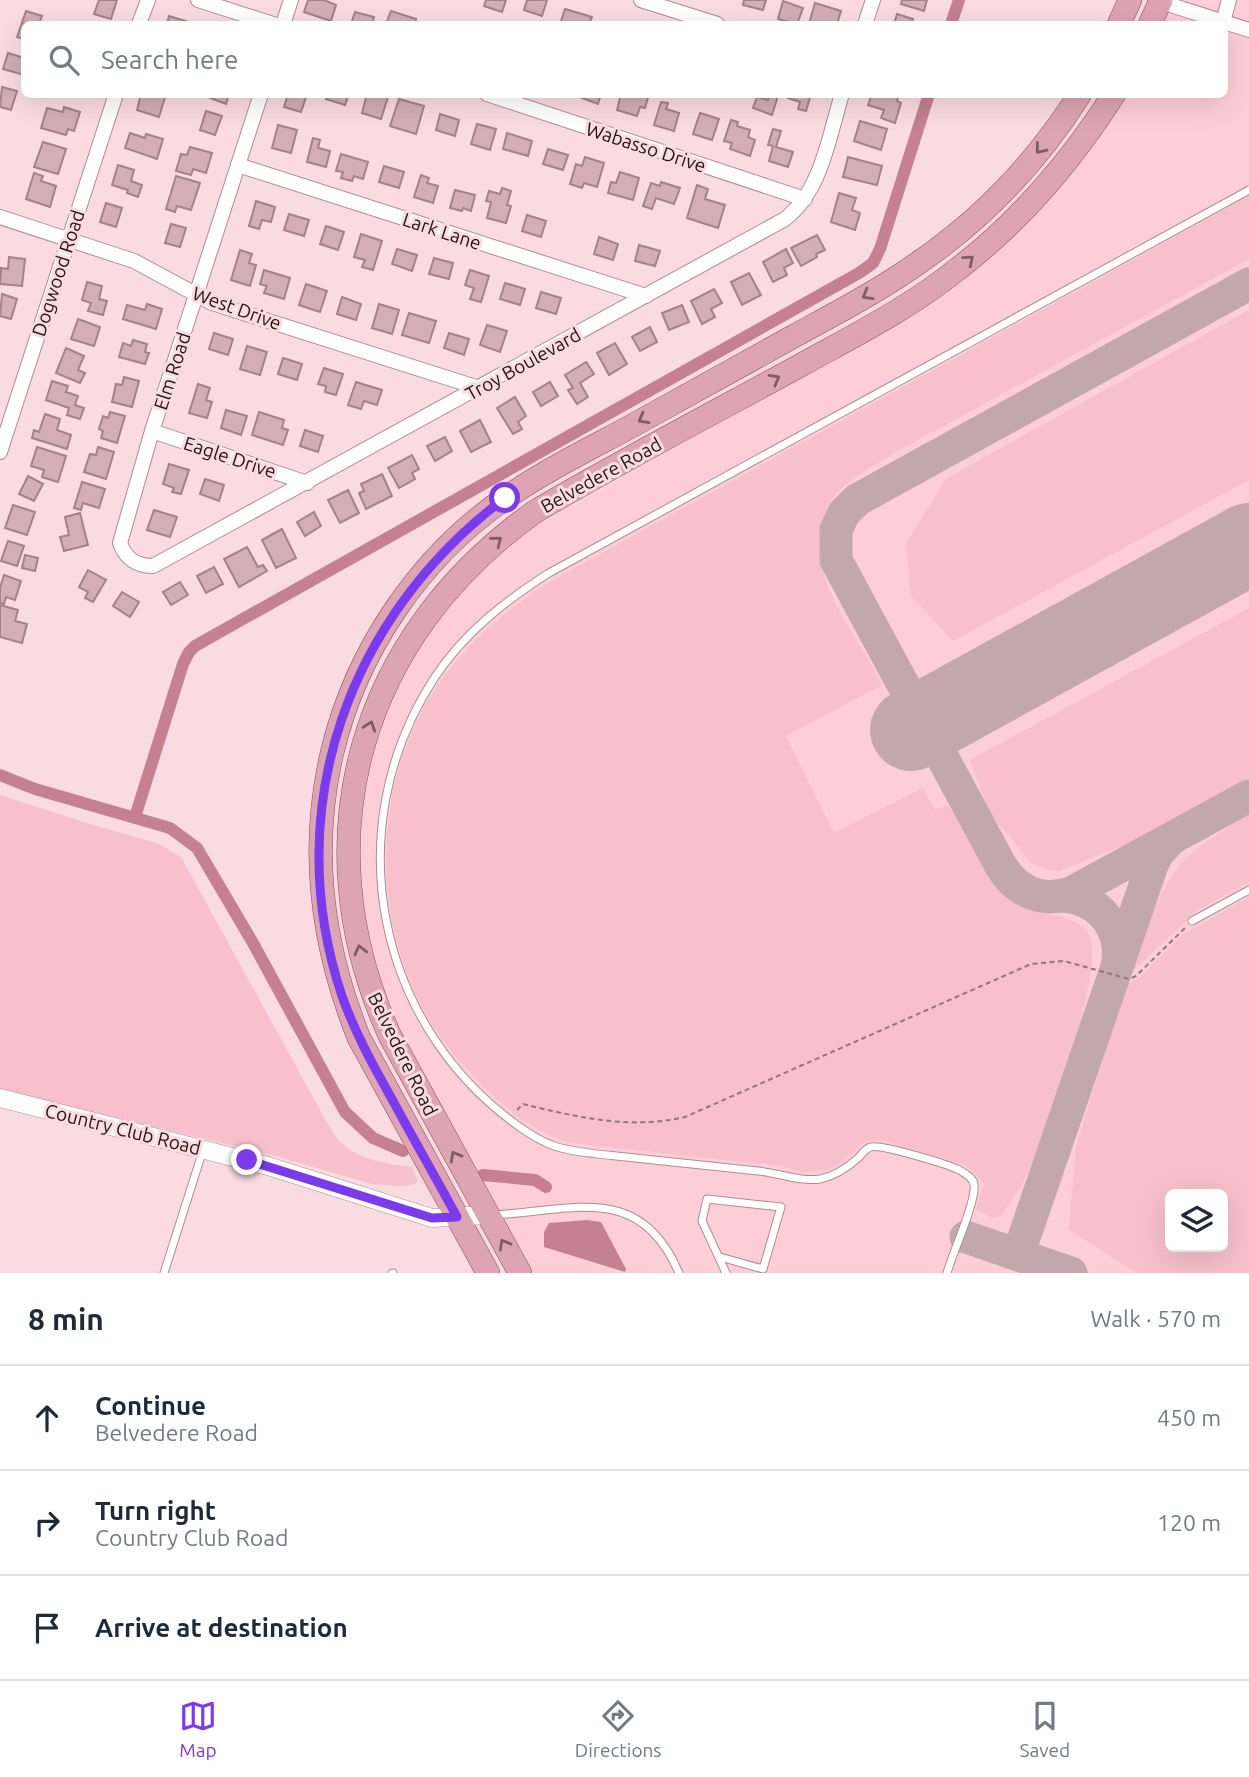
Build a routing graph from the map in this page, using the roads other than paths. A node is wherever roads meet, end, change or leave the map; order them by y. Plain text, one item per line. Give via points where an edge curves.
1 (148, 0) edge
2 (198, 0) edge
3 (291, 0) edge
4 (640, 0) edge
5 (873, 0) edge
6 (1130, 0) edge
7 (1229, 0) edge
8 (1159, 1) edge
9 (140, 21) edge
10 (264, 21) edge
11 (284, 21) edge
12 (707, 21) edge
13 (866, 21) edge
14 (1120, 21) edge
15 (1151, 21) edge
16 (1220, 21) edge
17 (1223, 21) edge
18 (1228, 24) edge
19 (1249, 30) edge
20 (115, 98) edge
21 (260, 98) edge
22 (499, 98) edge
23 (841, 98) edge
24 (1077, 98) edge
25 (1111, 98) edge
26 (238, 165) junction
27 (1249, 190) edge
28 (805, 198) junction
29 (0, 217) edge
30 (68, 240) junction
31 (196, 295) junction
32 (646, 296) junction
33 (703, 387) junction
34 (479, 388) junction
35 (716, 412) junction
36 (152, 431) junction
37 (0, 452) edge
38 (307, 483) junction
39 (136, 564) joint
40 (1249, 890) edge
41 (1192, 921) road end
42 (0, 1098) edge
43 (204, 1150) junction
44 (488, 1215) junction
45 (457, 1217) junction
46 (720, 1257) junction
47 (727, 1272) edge
48 (164, 1273) edge
49 (488, 1273) edge
50 (520, 1273) edge
51 (679, 1273) edge
52 (947, 1273) edge

1 - 9 street
2 - 10 street
3 - 11 street
4 - 12 street
5 - 13 street
6 - 14 main road
7 - 17 street
8 - 15 main road
8 - 16 street
18 - 19 street
20 - 30 street, Dogwood Road
21 - 26 street, Elm Road
22 - 28 street, Wabasso Drive
23 - 28 street, Troy Boulevard
24 -> 33 main road, Belvedere Road via 1019,173 940,248 878,289
35 -> 25 main road, Belvedere Road via 886,318 958,269 1065,164
26 - 31 street, Elm Road
26 - 32 street, Lark Lane
27 - 52 lane via 549,573 492,613 453,653 417,708 391,775 380,850 382,898 395,958 419,1014 443,1052 484,1098 544,1142 564,1149 809,1180 832,1176 874,1146 959,1169 974,1184
28 - 32 street, Troy Boulevard via 777,224
29 - 30 street, West Drive
30 - 31 street, West Drive via 134,261
30 - 37 street, Dogwood Road
31 - 34 street, West Drive
31 - 36 street, Elm Road
32 - 34 street, Troy Boulevard
33 - 35 main road
33 -> 45 main road, Belvedere Road via 523,486 455,540 425,571 386,624 357,680 338,733 323,805 320,849 323,913 331,956 359,1038
34 - 38 street, Troy Boulevard
44 -> 35 main road, Belvedere Road via 390,1036 361,956 348,850 363,747 377,705 406,647 472,562 536,511
36 - 38 street, Eagle Drive
36 - 39 street, Elm Road via 120,543
38 - 39 street, Troy Boulevard via 153,566
40 - 41 lane
42 - 43 street, Country Club Road
43 - 45 street, Country Club Road via 432,1218
43 - 48 lane
44 - 45 street, Country Club Road
50 -> 44 main road, Belvedere Road
44 - 51 lane via 591,1206 617,1211 657,1234
45 - 49 main road, Belvedere Road
46 - 46 lane via 702,1221 707,1199 781,1207 764,1269
46 - 47 lane

